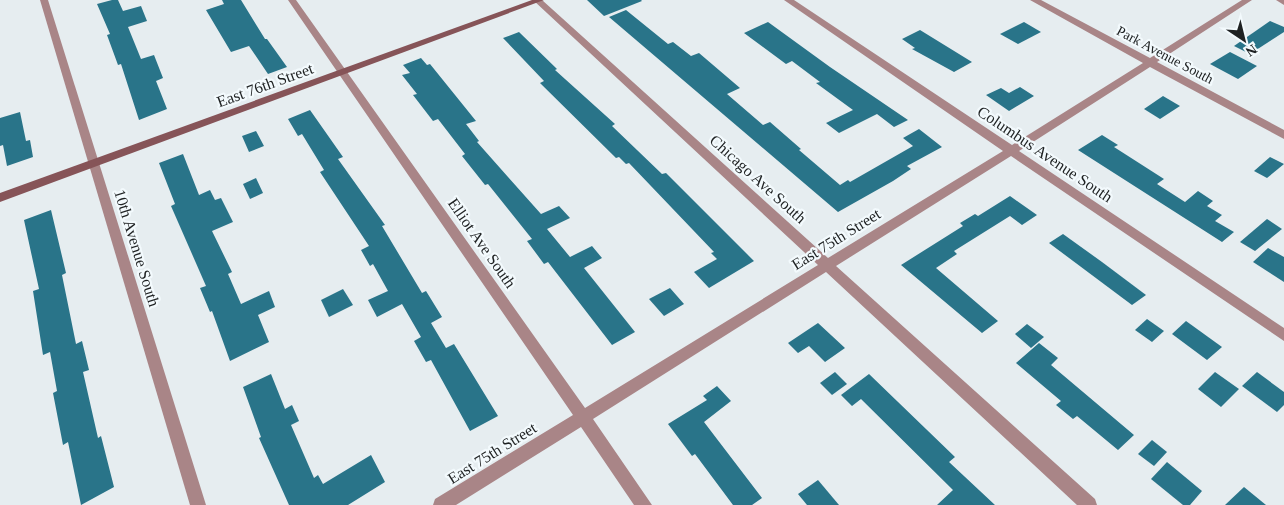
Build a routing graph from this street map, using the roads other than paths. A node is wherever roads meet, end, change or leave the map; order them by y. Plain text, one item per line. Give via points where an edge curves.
1 (44, 0) edge
2 (292, 0) edge
3 (538, 0) edge
4 (788, 0) edge
5 (1034, 0) edge
6 (1248, 0) edge
7 (1280, 0) edge
8 (1284, 2) edge
9 (1148, 62) junction
10 (343, 72) junction
11 (1284, 134) edge
12 (1011, 151) junction
13 (94, 164) junction
14 (0, 198) edge
15 (826, 264) junction
16 (1284, 335) edge
17 (582, 416) junction
18 (198, 505) edge
19 (441, 505) edge
20 (644, 505) edge
21 (1089, 505) edge

1 - 13 street, 10th Avenue South
2 - 10 street, Elliot Ave South
3 - 10 street, East 76th Street
3 - 15 street, Chicago Ave South
4 - 12 street, Columbus Avenue South
5 - 9 street, Park Avenue South
6 - 9 street, East 75th Street
7 - 8 street
9 - 11 street, Park Avenue South
9 - 12 street, East 75th Street
10 - 13 street, East 76th Street
10 - 17 street, Elliot Ave South
12 - 15 street, East 75th Street
12 - 16 street, Columbus Avenue South
13 - 14 street, East 76th Street
13 - 18 street, 10th Avenue South
15 - 17 street, East 75th Street
15 - 21 street, Chicago Ave South
17 - 19 street, East 75th Street
17 - 20 street, Elliot Ave South

